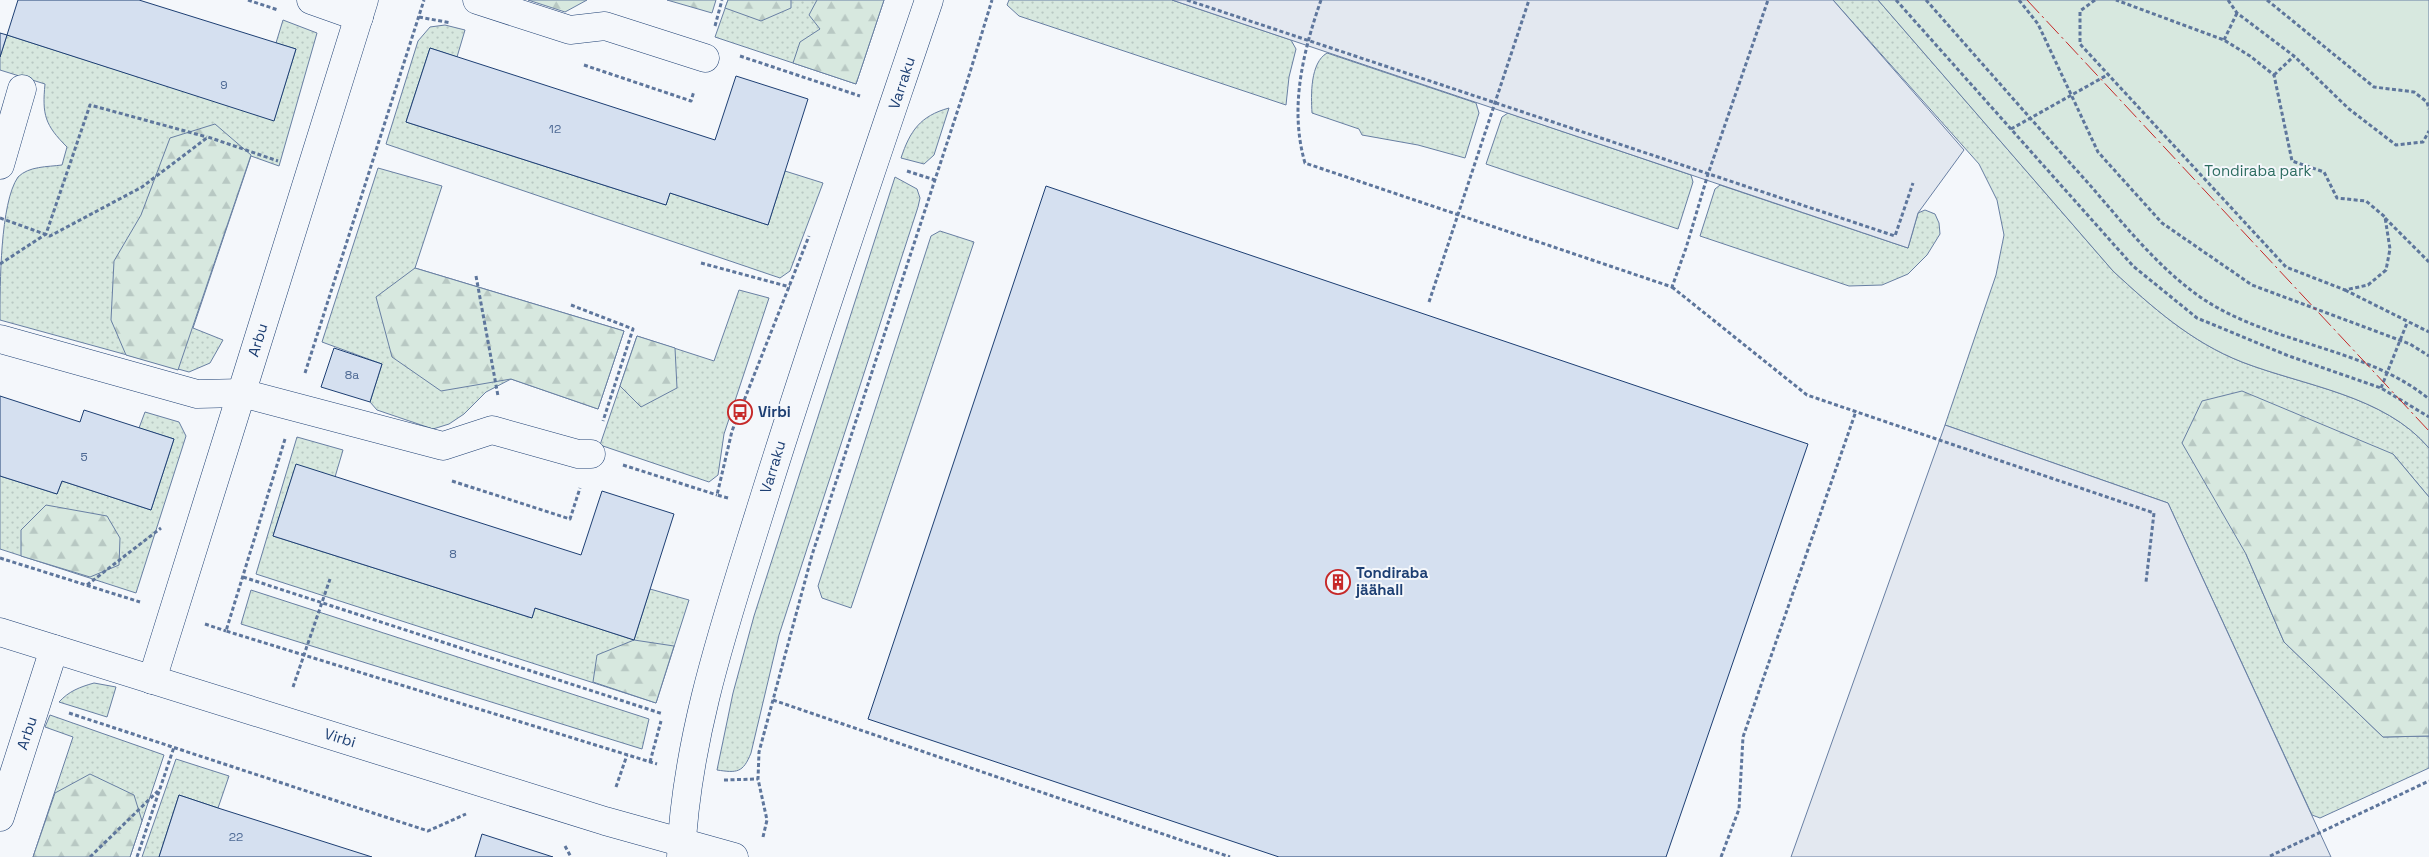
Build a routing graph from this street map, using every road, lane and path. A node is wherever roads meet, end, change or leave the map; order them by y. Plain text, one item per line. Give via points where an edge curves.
1 (310, 0) edge
2 (424, 0) edge
3 (476, 0) edge
4 (929, 0) edge
5 (992, 0) edge
6 (1187, 0) edge
7 (1321, 0) edge
8 (1529, 0) edge
9 (1768, 0) edge
10 (1896, 0) edge
11 (1926, 0) edge
12 (2019, 0) edge
13 (2095, 0) edge
14 (2116, 0) edge
15 (2228, 0) edge
16 (2267, 0) edge
17 (362, 8) edge
18 (2237, 13) junction
19 (1308, 40) junction
20 (2224, 40) junction
21 (736, 55) dead end
22 (2294, 56) junction
23 (704, 58) dead end
24 (2109, 74) junction
25 (2274, 75) junction
26 (22, 90) dead end
27 (2070, 96) junction
28 (863, 98) dead end
29 (1494, 102) junction
30 (2429, 108) edge
31 (2030, 118) junction
32 (2011, 129) junction
33 (2429, 132) edge
34 (208, 137) junction
35 (0, 165) edge
36 (311, 173) junction
37 (1708, 174) junction
38 (1912, 184) dead end
39 (1458, 216) junction
40 (0, 218) edge
41 (2385, 218) junction
42 (46, 234) junction
43 (2429, 262) edge
44 (701, 263) dead end
45 (0, 264) edge
46 (476, 276) dead end
47 (1672, 286) junction
48 (790, 287) dead end
49 (2345, 290) junction
50 (1429, 302) dead end
51 (571, 305) dead end
52 (2407, 323) junction
53 (2429, 332) edge
54 (0, 339) edge
55 (2400, 340) junction
56 (2429, 356) edge
57 (2388, 372) junction
58 (2382, 388) junction
59 (242, 393) junction
60 (2429, 399) edge
61 (294, 407) junction
62 (1856, 411) junction
63 (2429, 417) edge
64 (505, 434) junction
65 (591, 454) junction
66 (448, 480) dead end
67 (717, 495) dead end
68 (160, 536) dead end
69 (0, 558) edge
70 (243, 577) junction
71 (330, 578) dead end
72 (2146, 582) dead end
73 (86, 585) junction
74 (143, 593) dead end
75 (140, 602) junction
76 (321, 603) junction
77 (174, 613) junction
78 (226, 631) junction
79 (0, 632) edge
80 (54, 649) junction
81 (302, 654) junction
82 (152, 680) junction
83 (773, 700) junction
84 (36, 702) junction
85 (664, 714) dead end
86 (283, 720) junction
87 (174, 747) junction
88 (650, 762) dead end
89 (2429, 781) edge
90 (159, 790) junction
91 (469, 813) dead end
92 (0, 816) edge
93 (763, 839) dead end
94 (681, 850) edge
95 (2270, 856) edge
96 (90, 857) edge
97 (137, 857) edge
98 (734, 857) edge
99 (1230, 857) edge
100 (1721, 857) edge

1 - 17 street
2 - 61 path
3 - 23 street via 570,30 605,26
4 - 94 street, Varraku via 788,421 715,655 690,772
5 - 83 path via 812,555
6 - 19 path
7 - 19 path
8 - 29 path
9 - 37 path
10 - 32 path
11 - 31 path
12 - 27 path via 2038,24
13 - 24 path via 2080,12 2080,44
14 - 20 path
15 - 18 path
16 - 30 path via 2374,87 2414,92
17 - 36 street, Arbu
18 - 20 path
18 - 22 path
19 - 29 path
19 - 39 path via 1298,87 1300,148 1304,163
20 - 25 path
21 - 28 path
22 - 25 path
22 - 33 path via 2348,109 2396,145 2422,142
24 - 27 path
24 - 49 path via 2286,266
25 - 41 path via 2292,161 2324,172 2337,198 2366,201
26 - 35 street
27 - 31 path
27 - 55 path via 2098,152 2162,223 2252,285
29 - 37 path
29 - 39 path
31 - 32 path
31 - 57 path via 2153,256 2196,294 2230,316
32 - 58 path via 2133,266 2197,318 2289,356
34 - 36 path
34 - 42 path via 142,187 50,236
34 - 42 path via 90,105
36 - 59 street, Arbu
37 - 38 path via 1895,236
37 - 47 path
39 - 47 path
39 - 50 path
40 - 42 path
41 - 43 path
41 - 49 path via 2390,248 2386,270 2368,286
42 - 45 path
44 - 48 path
46 - 64 path
47 - 62 path via 1807,395
49 - 52 path
51 - 65 path via 634,330
52 - 53 path
52 - 55 path
54 - 59 street via 197,394
55 - 56 path
55 - 57 path
57 - 58 path
57 - 60 path
58 - 63 path
59 - 61 street
59 - 77 street, Arbu
61 - 64 street via 443,446 492,430
61 - 70 path
62 - 72 path via 2154,513
62 - 100 path via 1743,737 1739,809
64 - 65 street via 578,454
65 - 66 path via 570,519
65 - 67 path
68 - 73 path via 163,527
69 - 73 path
70 - 76 path
70 - 78 path
71 - 76 path
73 - 75 path
74 - 75 path
75 - 77 path
76 - 81 path
76 - 85 path
77 - 78 path
77 - 82 street, Arbu
78 - 81 path
79 - 80 street, Virbi
80 - 82 street, Virbi
80 - 84 street, Arbu
81 - 86 path
81 - 88 path
82 - 86 street, Virbi
83 - 93 path via 759,752 758,779 767,820
83 - 99 path
84 - 87 path
84 - 92 street, Arbu
86 - 94 street, Virbi via 605,821
87 - 90 path
87 - 91 path via 428,831
89 - 95 path
90 - 96 path
90 - 97 path
94 - 98 street, Virbi

